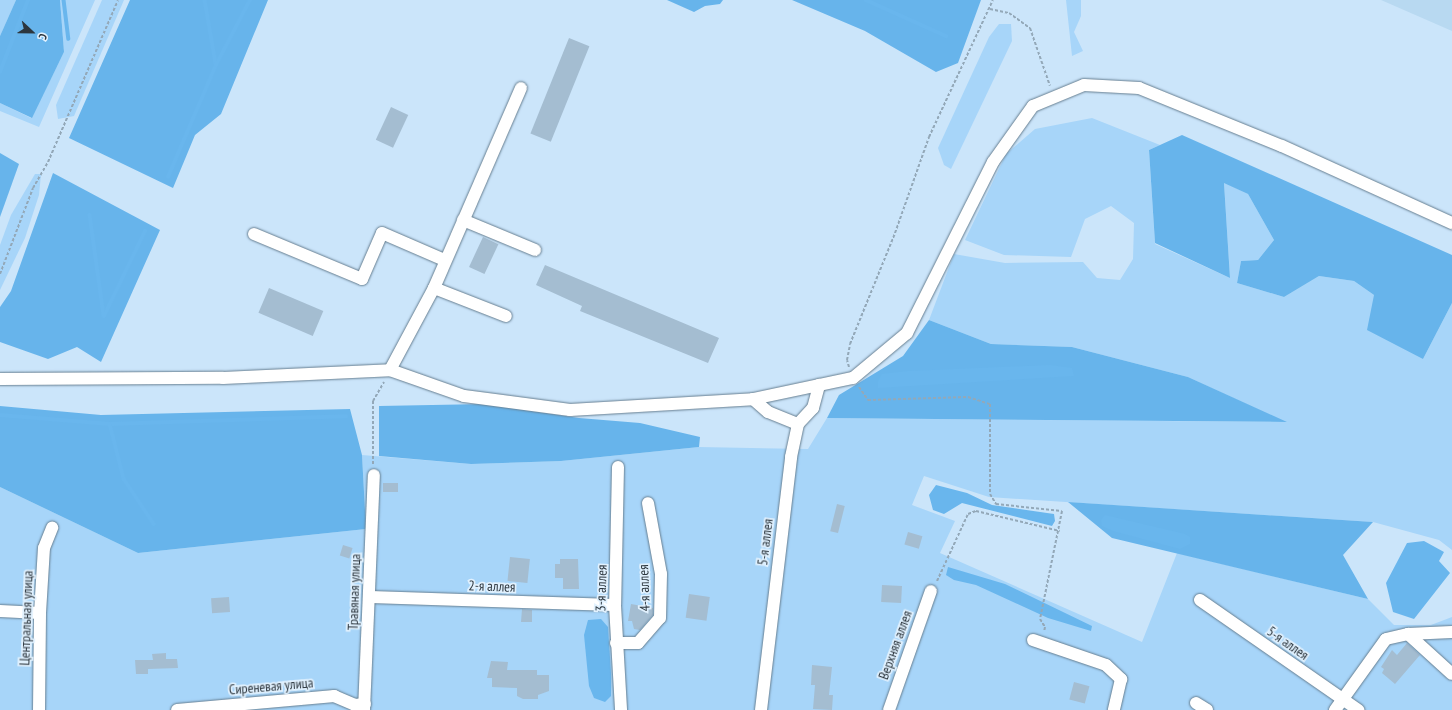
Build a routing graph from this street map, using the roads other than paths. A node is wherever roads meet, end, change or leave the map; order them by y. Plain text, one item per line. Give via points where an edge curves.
1 (521, 88) dead end
2 (463, 220) junction
3 (1452, 223) edge
4 (254, 234) dead end
5 (534, 250) dead end
6 (444, 260) junction
7 (434, 288) junction
8 (506, 316) dead end
9 (390, 370) junction
10 (0, 379) edge
11 (819, 385) junction
12 (753, 399) junction
13 (798, 424) junction
14 (618, 467) dead end
15 (374, 475) road end
16 (648, 503) dead end
17 (52, 528) dead end
18 (931, 591) road end
19 (369, 597) junction
20 (1200, 600) dead end
21 (615, 605) junction
22 (0, 611) edge
23 (40, 613) junction
24 (1452, 632) edge
25 (1408, 634) junction
26 (1033, 640) dead end
27 (616, 642) junction
28 (1452, 674) edge
29 (1343, 699) junction
30 (1196, 703) dead end
31 (365, 707) edge
32 (39, 710) edge
33 (177, 710) edge
34 (621, 710) edge
35 (761, 710) edge
36 (889, 710) edge
37 (1114, 710) edge
38 (1207, 710) edge
39 (1335, 710) edge
40 (1358, 710) edge

1 - 2 street
2 - 5 street
2 - 6 street
3 - 11 street via 1282,146 1139,88 1084,85 1033,106 993,162 907,333 853,378
4 - 6 street via 362,279 382,233
6 - 7 street
7 - 8 street
7 - 9 street
9 - 10 street via 223,378
9 - 12 street via 464,396 570,410
11 - 12 street
11 - 13 street via 813,408
12 - 13 street via 768,412
13 - 35 street, 5-я аллея via 791,457
14 - 21 street, 3-я аллея
15 - 19 street, Травяная улица
16 - 27 street, 4-я аллея via 660,574 660,618 638,643
17 - 23 street, Центральная улица via 44,548
18 - 36 street, Верхняя аллея
19 - 21 street, 2-я аллея
19 - 31 street, Травяная улица
20 - 29 street, 5-я аллея
21 - 27 street, 3-я аллея
22 - 23 street
23 - 32 street, Центральная улица
24 - 25 street
25 - 28 street
25 - 29 street via 1386,639
26 - 37 street via 1106,665 1121,679
27 - 34 street, 3-я аллея
29 - 39 street
29 - 40 street, 5-я аллея
30 - 38 street
31 - 33 street, Сиреневая улица via 334,696

